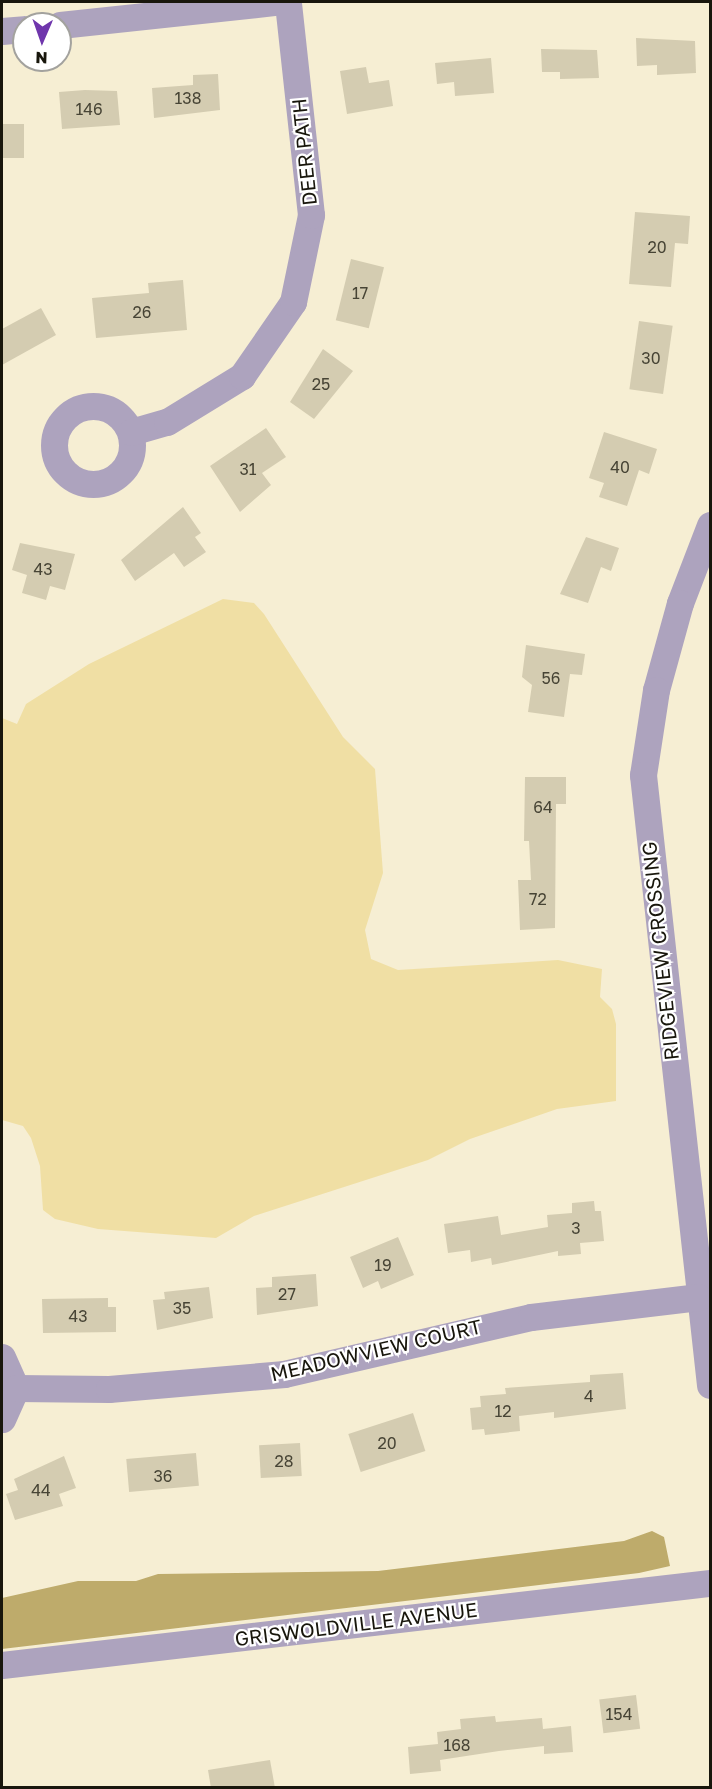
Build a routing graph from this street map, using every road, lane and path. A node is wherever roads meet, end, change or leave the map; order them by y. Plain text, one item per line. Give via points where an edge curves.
1 (276, 2) edge
2 (288, 2) edge
3 (72, 24) edge
4 (131, 432) dead end
5 (711, 525) edge
6 (699, 1297) junction
7 (2, 1358) edge
8 (711, 1385) edge
9 (16, 1388) junction
10 (2, 1419) edge
11 (711, 1583) edge
12 (2, 1665) edge

1 - 3 street
2 - 4 street, DEER PATH via 311,215 293,302 242,376 167,422
5 - 6 street, RIDGEVIEW CROSSING via 671,636 644,775
6 - 8 street, RIDGEVIEW CROSSING
6 - 9 street, MEADOWVIEW COURT via 531,1317 284,1374 109,1389
7 - 9 street
9 - 10 street
11 - 12 street, GRISWOLDVILLE AVENUE

